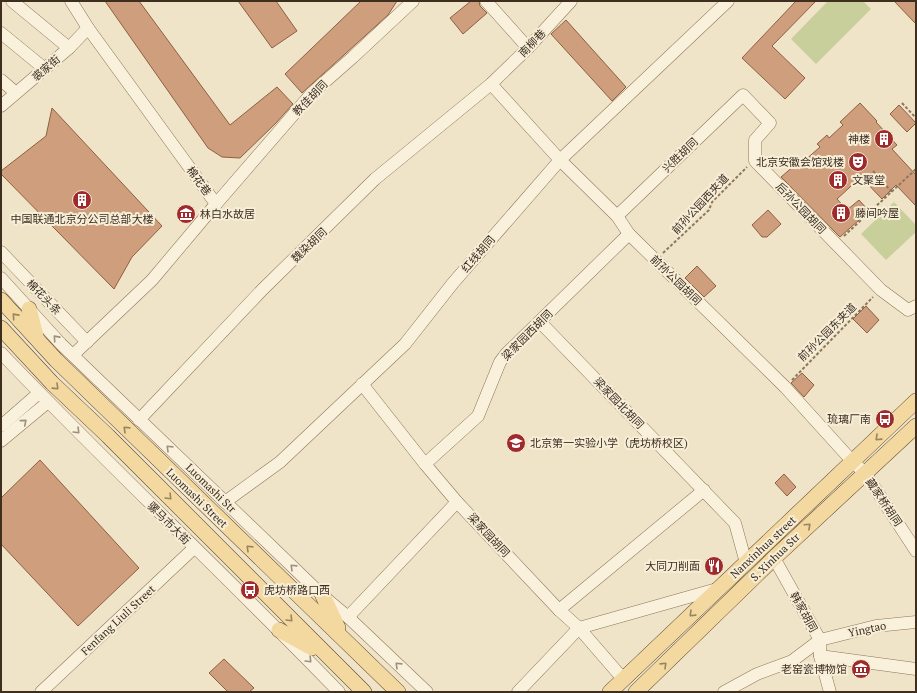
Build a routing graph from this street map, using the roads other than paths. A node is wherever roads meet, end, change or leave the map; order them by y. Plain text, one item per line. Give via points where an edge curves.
1 (12, 1) edge
2 (71, 1) edge
3 (413, 1) edge
4 (486, 1) edge
5 (571, 1) edge
6 (728, 1) edge
7 (88, 28) junction
8 (1, 33) edge
9 (69, 48) junction
10 (528, 48) junction
11 (45, 69) junction
12 (1, 80) edge
13 (491, 84) junction
14 (16, 93) junction
15 (1, 106) edge
16 (755, 159) joint
17 (560, 160) junction
18 (216, 204) junction
19 (617, 216) junction
20 (629, 234) junction
21 (1, 252) edge
22 (1, 278) edge
23 (1, 300) edge
24 (912, 308) edge
25 (29, 309) junction
26 (540, 322) junction
27 (1, 328) edge
28 (36, 339) junction
29 (87, 342) junction
30 (1, 353) edge
31 (73, 355) junction
32 (362, 384) junction
33 (39, 393) junction
34 (916, 401) edge
35 (48, 402) junction
36 (140, 420) junction
37 (1, 426) edge
38 (916, 426) edge
39 (1, 441) edge
40 (853, 462) junction
41 (424, 464) junction
42 (865, 473) junction
43 (704, 490) junction
44 (225, 502) junction
45 (458, 502) junction
46 (194, 548) junction
47 (916, 551) edge
48 (774, 558) junction
49 (746, 563) junction
50 (719, 589) junction
51 (323, 596) junction
52 (559, 610) junction
53 (348, 617) junction
54 (916, 622) edge
55 (579, 628) junction
56 (279, 630) junction
57 (342, 636) junction
58 (820, 640) junction
59 (327, 656) junction
60 (820, 656) junction
61 (916, 669) edge
62 (624, 680) junction
63 (41, 692) edge
64 (340, 692) edge
65 (364, 692) edge
66 (398, 692) edge
67 (427, 692) edge
68 (518, 692) edge
69 (610, 692) edge
70 (636, 692) edge
71 (724, 692) edge
72 (830, 692) edge

1 - 9 street
2 - 7 street, 棉花巷
3 - 18 street, 教佳胡同 via 312,93
4 - 10 street
5 - 10 street, 南柳巷
6 - 17 street, 红线胡同
7 - 9 street, 裘家街
7 - 18 street, 棉花巷
8 - 11 street
9 - 11 street, 裘家街
10 - 13 street, 南柳巷
11 - 14 street, 裘家街
12 - 14 street
13 - 17 street, 前孙公园胡同
13 - 36 street, 魏染胡同 via 375,179 262,290
14 - 15 street, 裘家街
16 - 19 street, 兴胜胡同 via 755,140 770,123 743,94
16 - 24 street, 后孙公园胡同 via 881,290
17 - 19 street, 前孙公园胡同
17 - 32 street, 红线胡同 via 452,283 405,344
18 - 29 street, 棉花巷 via 152,280
19 - 20 street, 前孙公园胡同
20 - 26 street, 梁家园西胡同
20 - 40 street, 前孙公园胡同 via 785,387
21 - 29 street, 棉花头条
22 - 25 street, Luomashi Str
28 -> 23 main road, Luomashi Street
25 - 28 main road
31 -> 25 street, Luomashi Str
26 - 41 street, 梁家园西胡同 via 500,362 478,416
26 - 43 street, 梁家园北胡同
27 -> 59 main road via 52,383
57 -> 28 main road, Luomashi Street via 246,546
29 - 31 street, 棉花巷
30 - 33 street, 骡马市大街
31 - 36 street, Luomashi Str
32 - 41 street, 梁家园胡同
32 - 44 street, 红线胡同 via 280,462
33 - 35 street, 骡马市大街
33 - 37 street
34 -> 40 main road, Nanxinhua street
39 -> 35 street
35 -> 46 street, 骡马市大街
44 -> 36 street, Luomashi Str
38 - 42 main road, S. Xinhua Str
40 - 42 street, 前孙公园胡同
40 - 49 main road, Nanxinhua street
41 - 45 street, 梁家园胡同
42 - 47 street, 藏家桥胡同
48 -> 42 main road, S. Xinhua Str
43 - 49 street, 梁家园北胡同 via 735,523
43 - 52 street
51 -> 44 street, Luomashi Str
45 - 52 street, 梁家园胡同
45 - 53 street
46 - 56 street, 骡马市大街
46 - 63 street, Fenfang Liuli Street
48 - 58 street, 韩家胡同
70 -> 48 main road, S. Xinhua Str
49 - 50 main road, Nanxinhua street
50 - 55 street
50 -> 62 main road, Nanxinhua street
51 - 53 street, Luomashi Str
51 - 57 main road
52 - 55 street, 梁家园胡同
67 -> 53 street, Luomashi Str
54 - 58 street, Yingtao via 876,626
55 - 62 street, 梁家园胡同
55 - 68 street
56 - 59 main road
56 -> 64 street, 骡马市大街
57 - 66 main road, Luomashi Street
58 - 60 street, 韩家胡同
58 - 71 street via 792,661 757,674
59 - 65 main road
60 - 61 street
60 - 72 street, 韩家胡同
62 - 69 main road, Nanxinhua street

